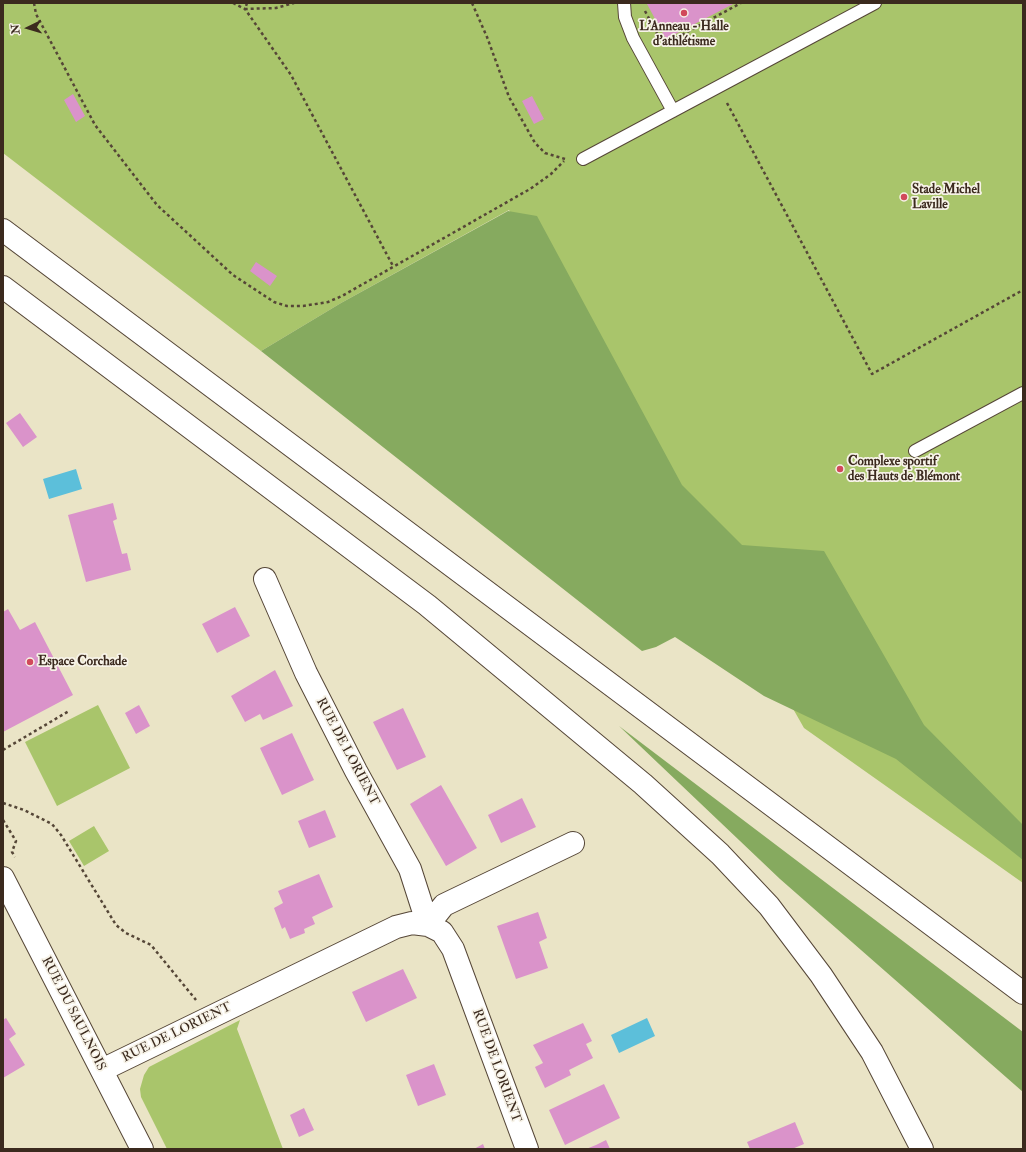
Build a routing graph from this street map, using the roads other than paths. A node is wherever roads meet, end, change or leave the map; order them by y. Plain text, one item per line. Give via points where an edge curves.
1 (624, 3) edge
2 (875, 3) edge
3 (673, 111) junction
4 (583, 159) dead end
5 (3, 230) edge
6 (3, 287) edge
7 (1023, 393) edge
8 (915, 451) dead end
9 (265, 579) dead end
10 (574, 843) dead end
11 (3, 878) edge
12 (428, 925) junction
13 (1023, 993) edge
14 (102, 1070) junction
15 (142, 1149) edge
16 (527, 1149) edge
17 (922, 1149) edge

1 - 3 lane via 625,17 633,38
2 - 3 lane
3 - 4 lane
5 - 13 main road
6 - 17 main road via 427,605 643,784 720,854 769,906 821,975 872,1052
7 - 8 lane
9 - 12 main road, RUE DE LORIENT via 306,673 410,869
10 - 12 main road via 444,905
11 - 14 main road, RUE DU SAULNOIS
12 - 14 main road, RUE DE LORIENT via 412,923 396,927
12 - 16 main road, RUE DE LORIENT via 442,932 453,948
14 - 15 main road, RUE DU SAULNOIS

